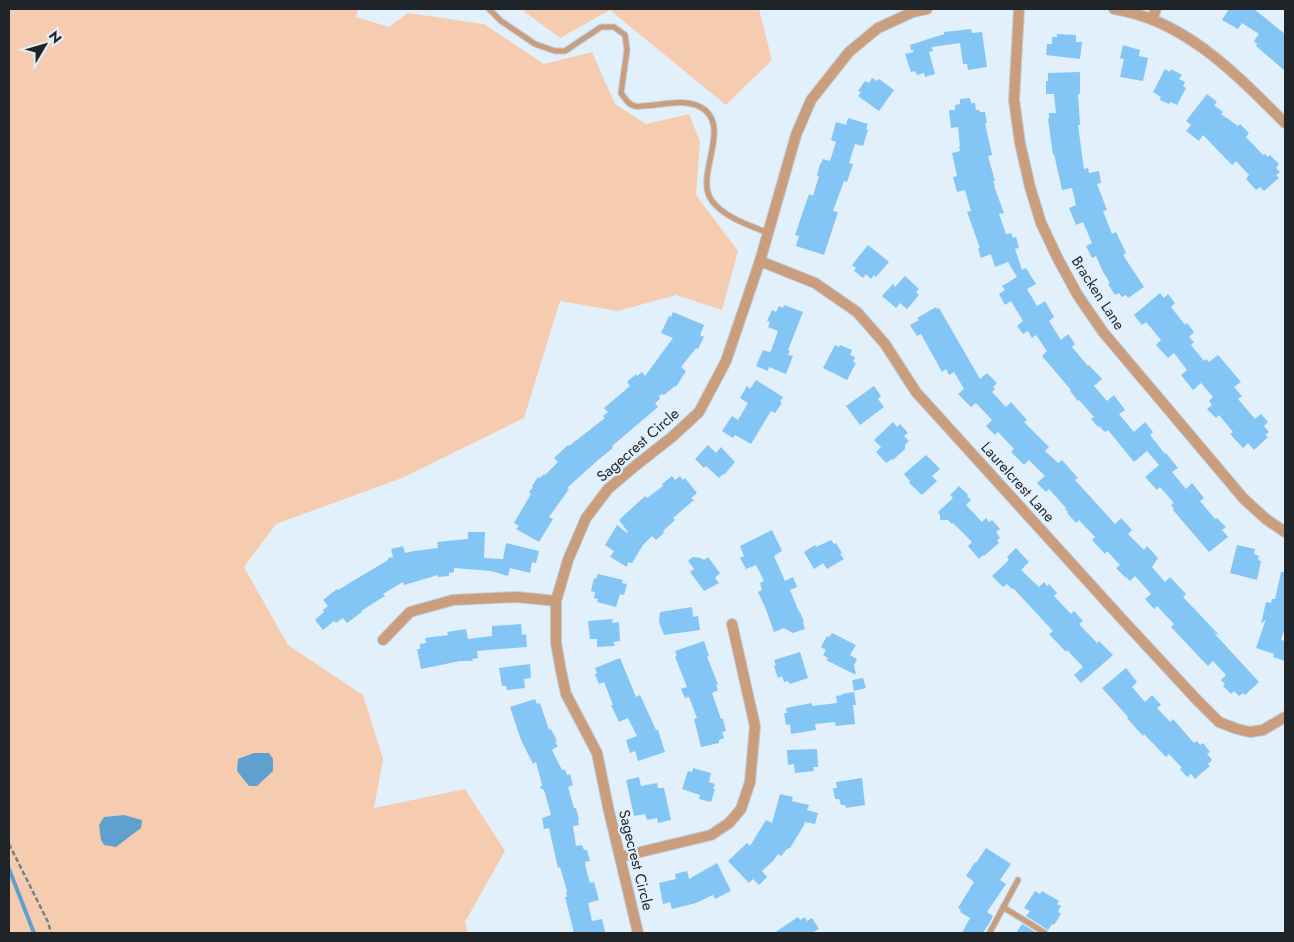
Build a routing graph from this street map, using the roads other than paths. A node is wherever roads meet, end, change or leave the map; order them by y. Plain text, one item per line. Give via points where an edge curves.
1 (489, 9) edge
2 (927, 9) edge
3 (1019, 9) edge
4 (1114, 9) edge
5 (1156, 9) edge
6 (1140, 11) edge
7 (1152, 19) junction
8 (1285, 123) edge
9 (768, 234) junction
10 (760, 261) junction
11 (1285, 532) edge
12 (556, 601) junction
13 (732, 624) dead end
14 (383, 640) dead end
15 (1285, 717) edge
16 (620, 857) junction
17 (1018, 880) dead end
18 (1003, 907) junction
19 (990, 932) dead end
20 (638, 933) edge
21 (1045, 933) edge

1 - 9 lane via 535,44 555,51 565,51 601,27 614,27 625,35 627,50 622,93 628,102 634,106 692,103 705,110 714,125 707,180 712,202 723,212
2 - 9 street, Sagecrest Circle via 878,28 849,52 811,100 796,135
3 - 11 street, Bracken Lane via 1014,100 1020,143 1041,223 1057,257 1103,332 1244,499 1266,520
4 - 6 street
5 - 7 street
6 - 7 street
7 - 8 street via 1193,40 1221,61
9 - 10 street, Sagecrest Circle
10 - 12 street, Sagecrest Circle via 726,361 698,412 608,489 586,518 568,560
10 - 15 street, Laurelcrest Lane via 815,283 857,312 885,344 916,392 1219,722 1250,732 1263,730
12 - 14 street via 518,597 453,600 410,612
12 - 16 street, Sagecrest Circle via 556,643 566,694 596,753
13 - 16 street via 755,726 750,782 741,809 729,823 711,834
16 - 20 street, Sagecrest Circle
17 - 18 lane
18 - 19 lane
18 - 21 lane

